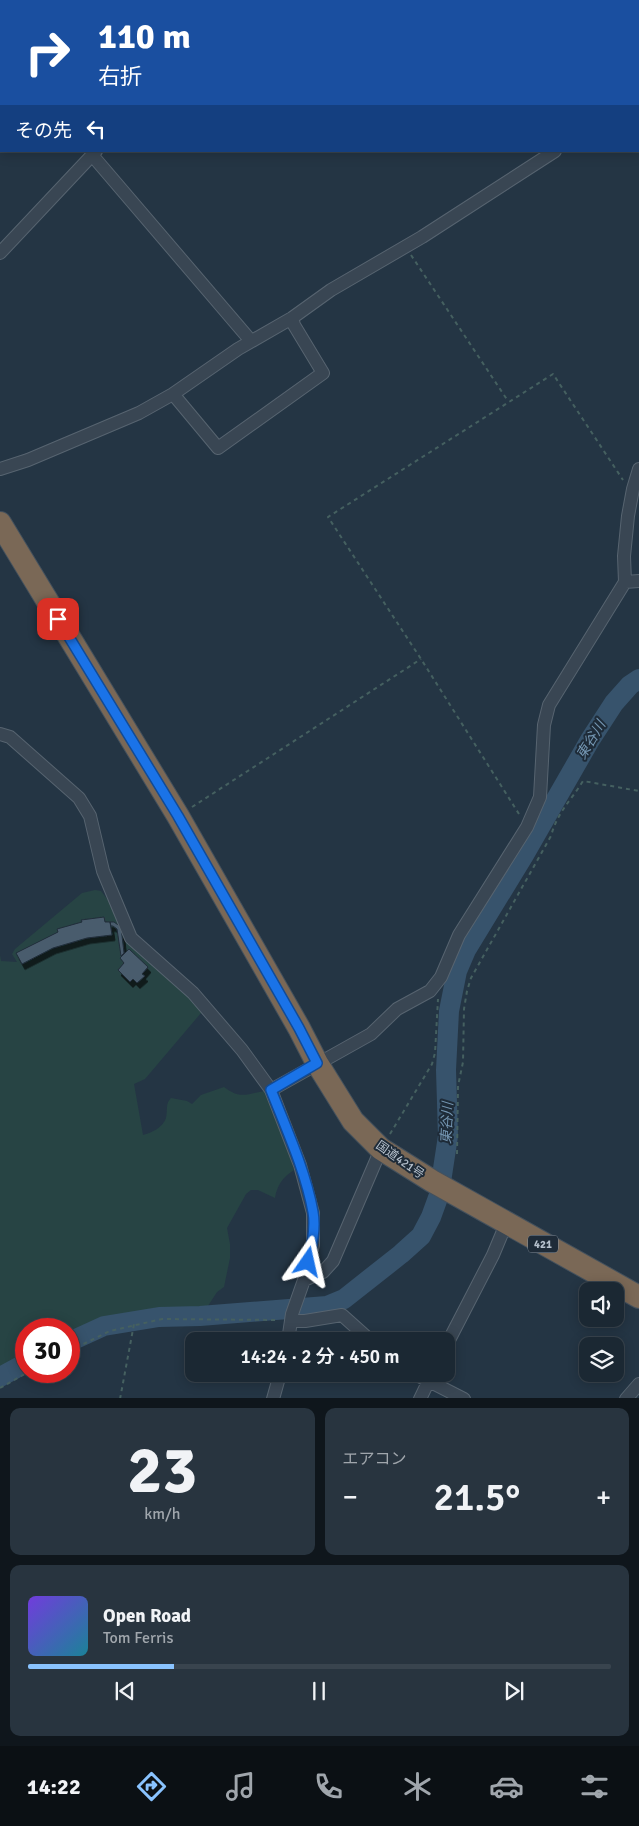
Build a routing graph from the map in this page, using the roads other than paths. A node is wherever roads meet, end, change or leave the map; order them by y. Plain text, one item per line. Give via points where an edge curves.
1 (553, 152) edge
2 (94, 153) edge
3 (0, 253) edge
4 (292, 318) junction
5 (251, 341) junction
6 (173, 394) junction
7 (0, 469) edge
8 (639, 469) edge
9 (0, 523) edge
10 (639, 581) edge
11 (625, 582) junction
12 (0, 734) edge
13 (317, 1063) junction
14 (271, 1090) junction
15 (381, 1149) junction
16 (506, 1224) junction
17 (304, 1280) junction
18 (639, 1297) edge
19 (292, 1317) junction
20 (290, 1332) edge
21 (361, 1332) edge
22 (453, 1332) edge
23 (278, 1382) edge
24 (428, 1382) edge
25 (437, 1382) edge
26 (639, 1384) edge
27 (273, 1398) edge
28 (420, 1398) edge
29 (464, 1398) edge
30 (626, 1398) edge

1 - 4 street via 331,290
2 - 3 street
2 - 5 street
4 - 5 street
4 - 6 street via 323,373 218,448
5 - 6 street
6 - 7 street via 140,413
8 - 11 street via 632,489 624,556
9 - 13 highway, 国道421号 / 421 via 178,816
10 - 11 street
11 - 13 street via 549,705 544,726 540,797 527,827 459,935 441,977 430,991 397,1009 371,1034
12 - 14 street via 10,737 79,798 90,816 103,871 131,938 192,993 242,1050
13 - 14 street
13 - 15 highway, 国道421号 / 421 via 353,1121
14 - 17 street via 300,1165 314,1213 313,1245
15 - 16 highway, 国道421号 / 421
15 - 17 street via 333,1262 323,1272
16 - 18 highway, 国道421号 / 421
16 - 22 street
17 - 19 street
19 - 20 street
19 - 21 street via 305,1321 342,1315
23 - 27 street
24 - 28 street
25 - 29 street
26 - 30 street

